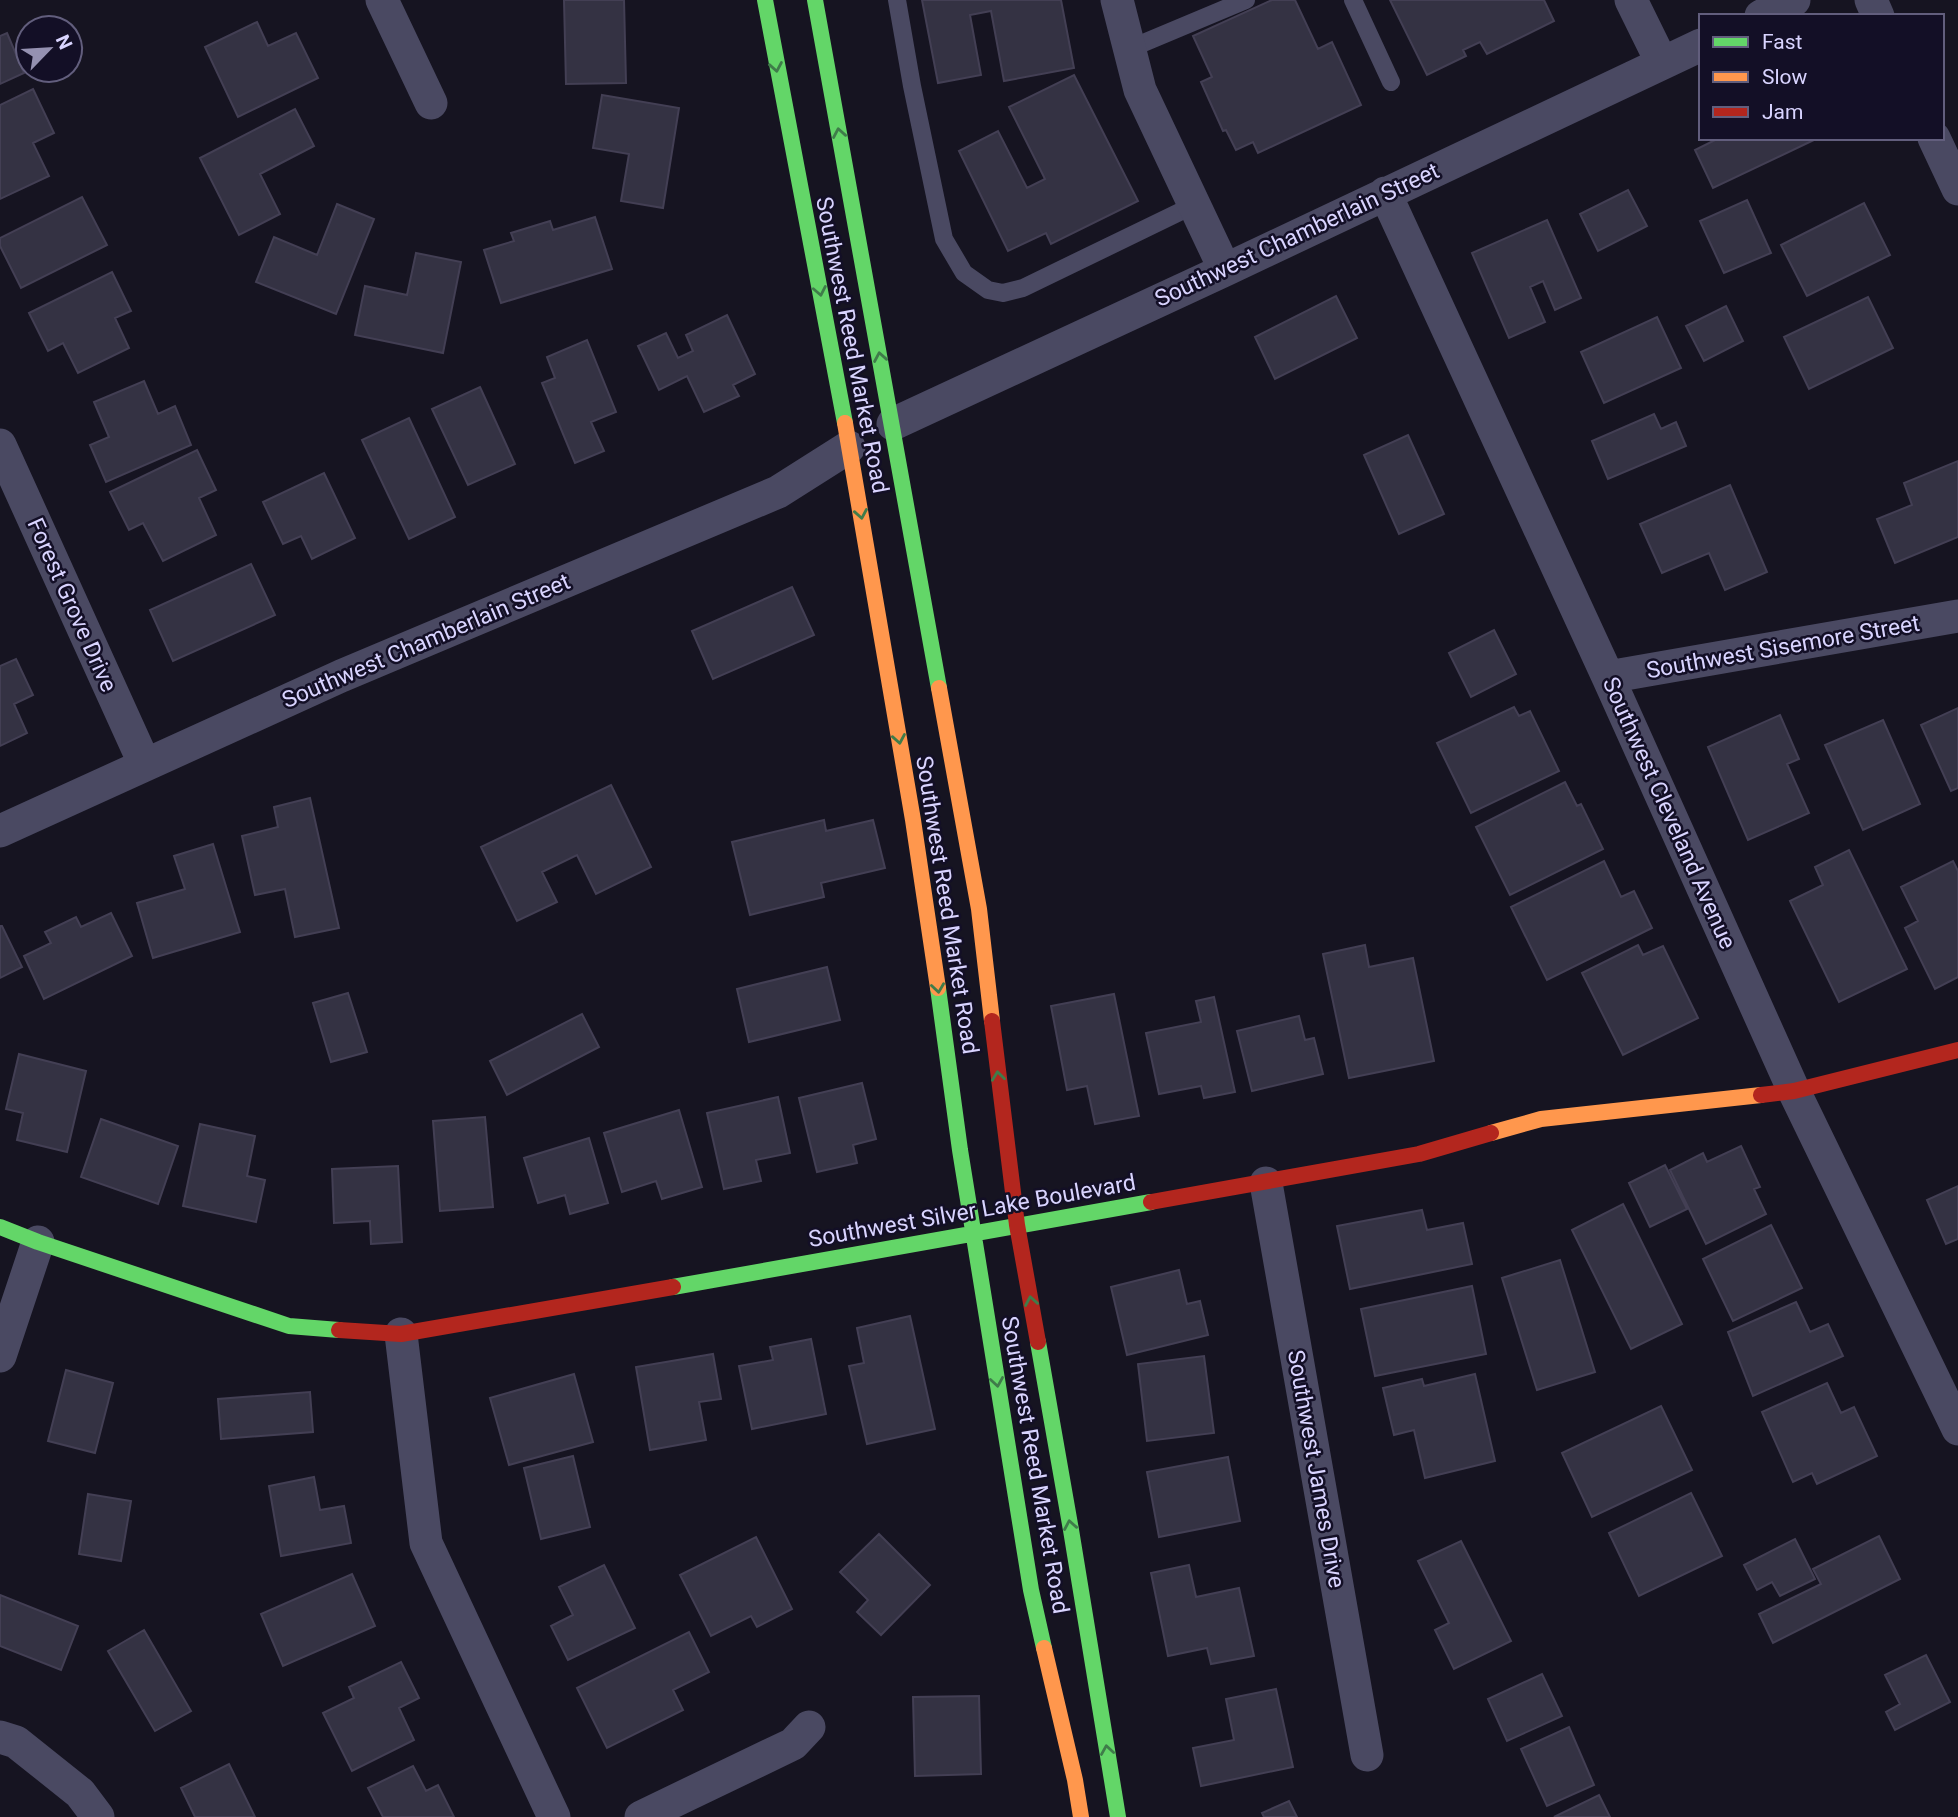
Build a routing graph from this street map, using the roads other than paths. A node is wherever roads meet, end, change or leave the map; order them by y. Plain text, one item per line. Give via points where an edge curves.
1 (382, 0) edge
2 (765, 0) edge
3 (815, 0) edge
4 (897, 0) edge
5 (1118, 0) edge
6 (1246, 0) edge
7 (1353, 0) edge
8 (1631, 0) edge
9 (1794, 0) edge
10 (1765, 14) edge
11 (1699, 45) edge
12 (1129, 49) junction
13 (1662, 63) junction
14 (1391, 82) dead end
15 (431, 103) dead end
16 (1935, 140) edge
17 (1958, 189) edge
18 (1385, 193) junction
19 (1195, 205) junction
20 (1225, 270) junction
21 (893, 424) junction
22 (0, 445) edge
23 (849, 447) junction
24 (1958, 617) edge
25 (1608, 677) junction
26 (145, 765) junction
27 (0, 831) edge
28 (1958, 1050) edge
29 (1794, 1091) junction
30 (1265, 1183) junction
31 (1017, 1225) junction
32 (0, 1227) edge
33 (973, 1235) junction
34 (38, 1242) junction
35 (401, 1334) junction
36 (0, 1356) edge
37 (1958, 1429) edge
38 (809, 1727) dead end
39 (0, 1737) edge
40 (1367, 1755) dead end
41 (98, 1817) edge
42 (554, 1817) edge
43 (641, 1817) edge
44 (1081, 1817) edge
45 (1118, 1817) edge

1 - 15 street
2 -> 23 main road, Southwest Reed Market Road
21 -> 3 main road, Southwest Reed Market Road
4 - 19 lane via 944,239 964,273 988,290 1003,293 1023,288
5 - 12 street
6 - 12 lane
7 - 14 lane
8 - 13 street
9 - 10 street
11 - 13 street, Southwest Chamberlain Street
12 - 19 street via 1140,90
13 - 18 street, Southwest Chamberlain Street
16 - 17 street
18 - 20 street, Southwest Chamberlain Street
18 - 25 street, Southwest Cleveland Avenue
19 - 20 street
20 - 21 street, Southwest Chamberlain Street
31 -> 21 main road, Southwest Reed Market Road via 979,909
22 - 26 street, Forest Grove Drive
23 - 26 street, Southwest Chamberlain Street via 778,492 341,676
23 -> 33 main road, Southwest Reed Market Road via 913,820
24 - 25 street, Southwest Sisemore Street
25 - 29 street, Southwest Cleveland Avenue
26 - 27 street, Southwest Chamberlain Street
28 - 29 main road, Southwest Silver Lake Boulevard
29 - 30 main road, Southwest Silver Lake Boulevard via 1541,1119 1419,1154
29 - 37 street, Southwest Cleveland Avenue
30 - 31 main road, Southwest Silver Lake Boulevard
30 - 40 street, Southwest James Drive
31 - 33 main road, Southwest Silver Lake Boulevard
45 -> 31 main road, Southwest Reed Market Road
32 - 34 main road, Southwest Silver Lake Boulevard
33 - 35 main road, Southwest Silver Lake Boulevard
33 -> 44 main road, Southwest Reed Market Road via 1031,1590
34 - 35 main road, Southwest Silver Lake Boulevard via 289,1325
34 - 36 street
35 - 42 street via 426,1543
38 - 43 street via 793,1744
39 - 41 street via 16,1742 80,1793

